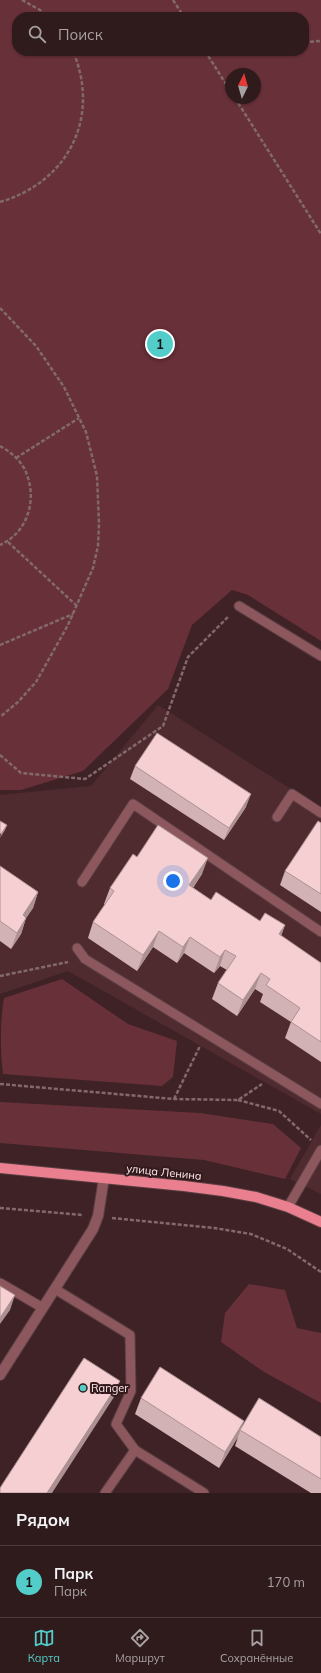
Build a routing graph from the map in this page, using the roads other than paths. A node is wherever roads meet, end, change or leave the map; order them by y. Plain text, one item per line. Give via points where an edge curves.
1 (239, 606) road end
2 (321, 656) edge
3 (321, 813) edge
4 (277, 817) dead end
5 (82, 882) dead end
6 (321, 932) edge
7 (77, 948) dead end
8 (321, 1104) edge
9 (318, 1147) edge
10 (0, 1168) edge
11 (104, 1178) junction
12 (288, 1207) junction
13 (321, 1222) edge
14 (0, 1283) edge
15 (55, 1289) junction
16 (42, 1308) junction
17 (0, 1375) edge
18 (135, 1450) junction
19 (105, 1493) edge
20 (204, 1493) edge

1 - 2 lane
3 - 4 lane via 292,794
5 - 6 lane via 133,804
7 - 8 lane via 85,959
9 - 12 lane
10 - 11 main road, улица Ленина
11 - 12 main road, улица Ленина via 222,1191 256,1197
11 - 15 street via 98,1216 93,1229
12 - 13 main road, улица Ленина
14 - 16 lane
15 - 16 street
15 - 18 lane via 130,1335 131,1391 116,1424
16 - 17 street
18 - 19 lane
18 - 20 lane

